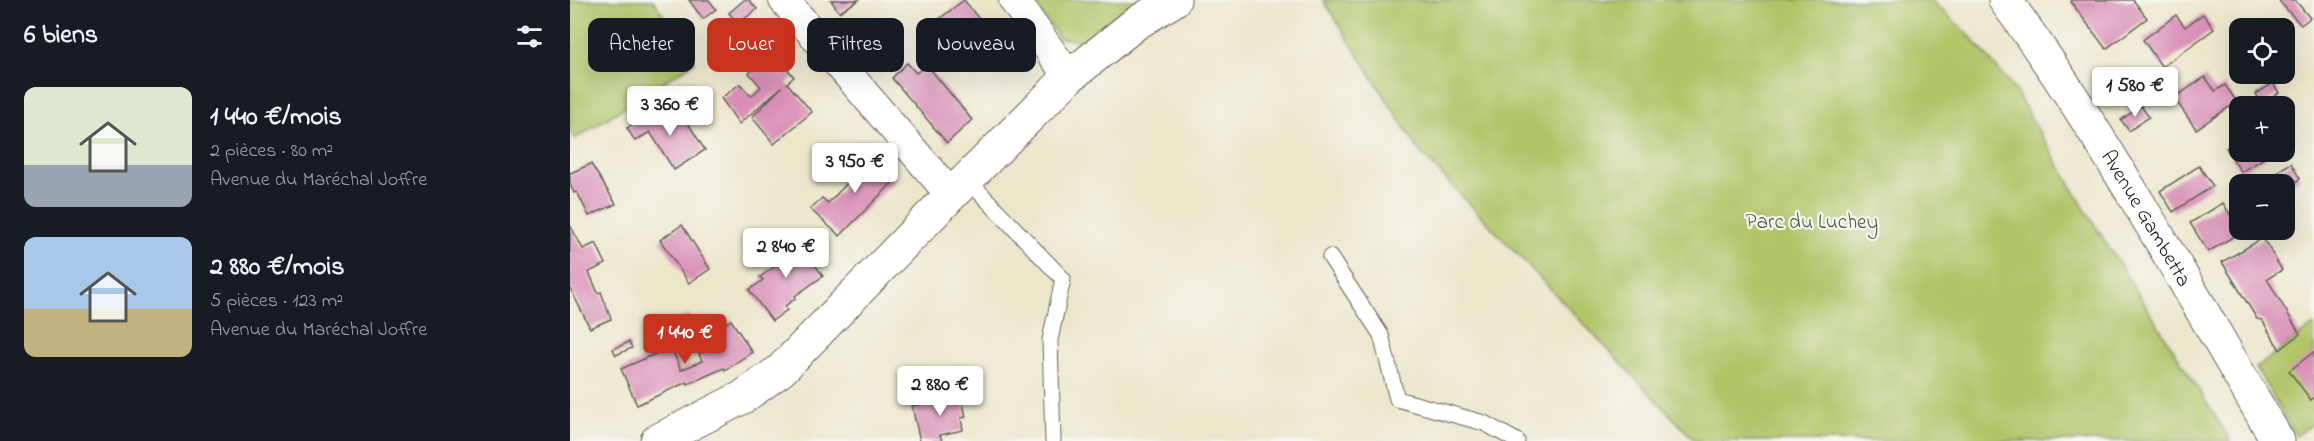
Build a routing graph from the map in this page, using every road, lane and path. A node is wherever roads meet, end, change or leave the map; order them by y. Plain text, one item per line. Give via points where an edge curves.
1 (784, 0) edge
2 (1014, 0) edge
3 (1174, 0) edge
4 (2006, 0) edge
5 (1069, 77) junction
6 (959, 187) junction
7 (1330, 256) dead end
8 (657, 441) edge
9 (1053, 441) edge
10 (1517, 441) edge
11 (2277, 441) edge

1 - 6 street
2 - 5 street
3 - 5 street via 1135,24
4 - 11 street, Avenue Gambetta via 2054,66
5 - 6 street
6 - 8 street via 781,370 743,397
6 - 9 lane via 1063,279 1050,340
7 - 10 lane via 1381,335 1397,399 1484,423

